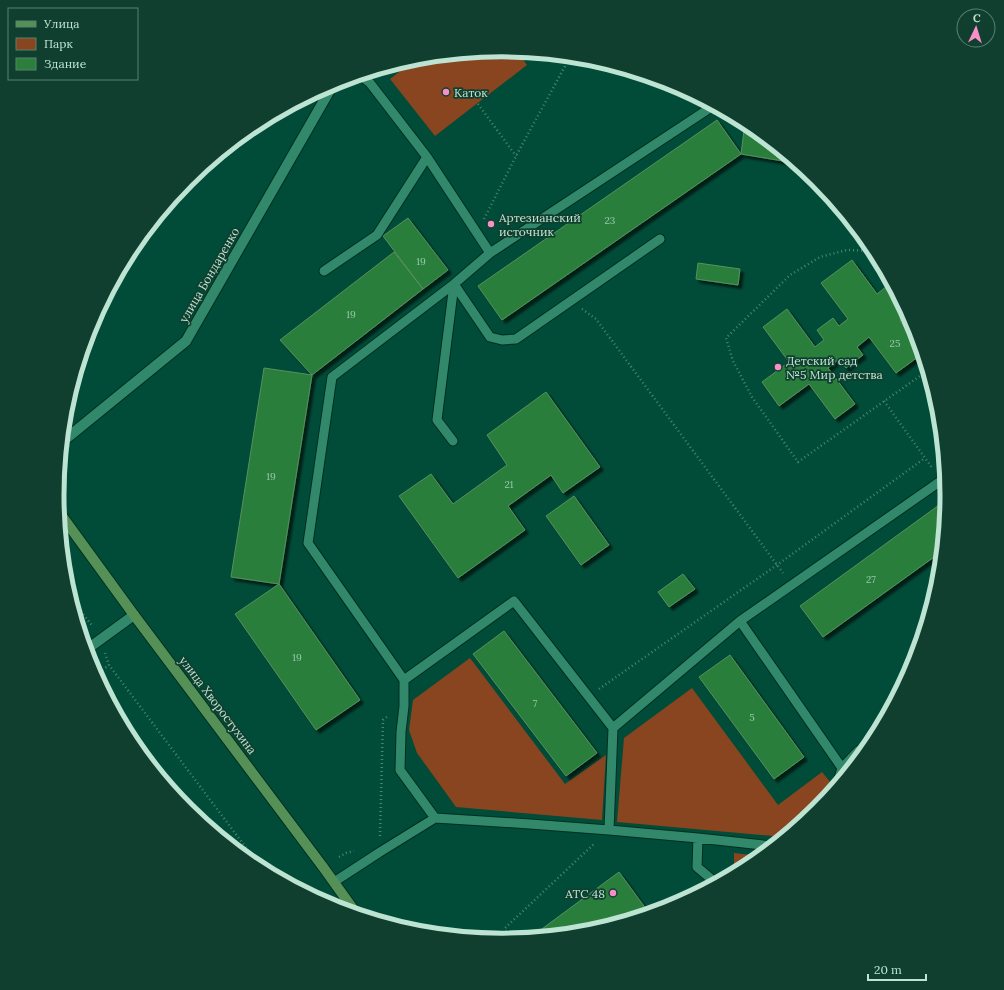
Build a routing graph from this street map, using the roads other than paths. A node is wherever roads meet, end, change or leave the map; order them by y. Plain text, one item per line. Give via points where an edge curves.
1 (365, 79) edge
2 (329, 93) edge
3 (708, 109) edge
4 (427, 157) junction
5 (660, 239) dead end
6 (490, 253) junction
7 (324, 271) dead end
8 (454, 284) junction
9 (68, 437) edge
10 (453, 440) dead end
11 (940, 483) edge
12 (65, 520) edge
13 (134, 615) junction
14 (740, 621) junction
15 (91, 646) edge
16 (404, 680) junction
17 (614, 728) junction
18 (853, 756) edge
19 (842, 768) junction
20 (841, 772) edge
21 (435, 818) junction
22 (609, 830) junction
23 (698, 838) junction
24 (764, 845) edge
25 (712, 879) edge
26 (334, 882) junction
27 (351, 906) edge

1 - 4 lane
2 - 9 street, улица Бондаренко via 186,341
3 - 6 lane
4 - 6 lane
4 - 7 lane via 377,236
5 - 8 lane via 516,339 502,340 490,337
6 - 8 lane
8 - 10 lane via 437,420
8 - 16 lane via 332,378 308,543
11 - 14 lane
12 - 13 street, улица Хворостухина
13 - 15 street
13 - 26 street, улица Хворостухина
14 - 17 lane
14 - 19 lane
16 - 17 lane via 514,601
16 - 21 lane via 400,770
17 - 22 lane
18 - 19 lane
19 - 20 lane
21 - 22 lane
21 - 26 lane
22 - 23 lane
23 - 24 lane
23 - 25 lane via 697,867
26 - 27 street, улица Хворостухина

